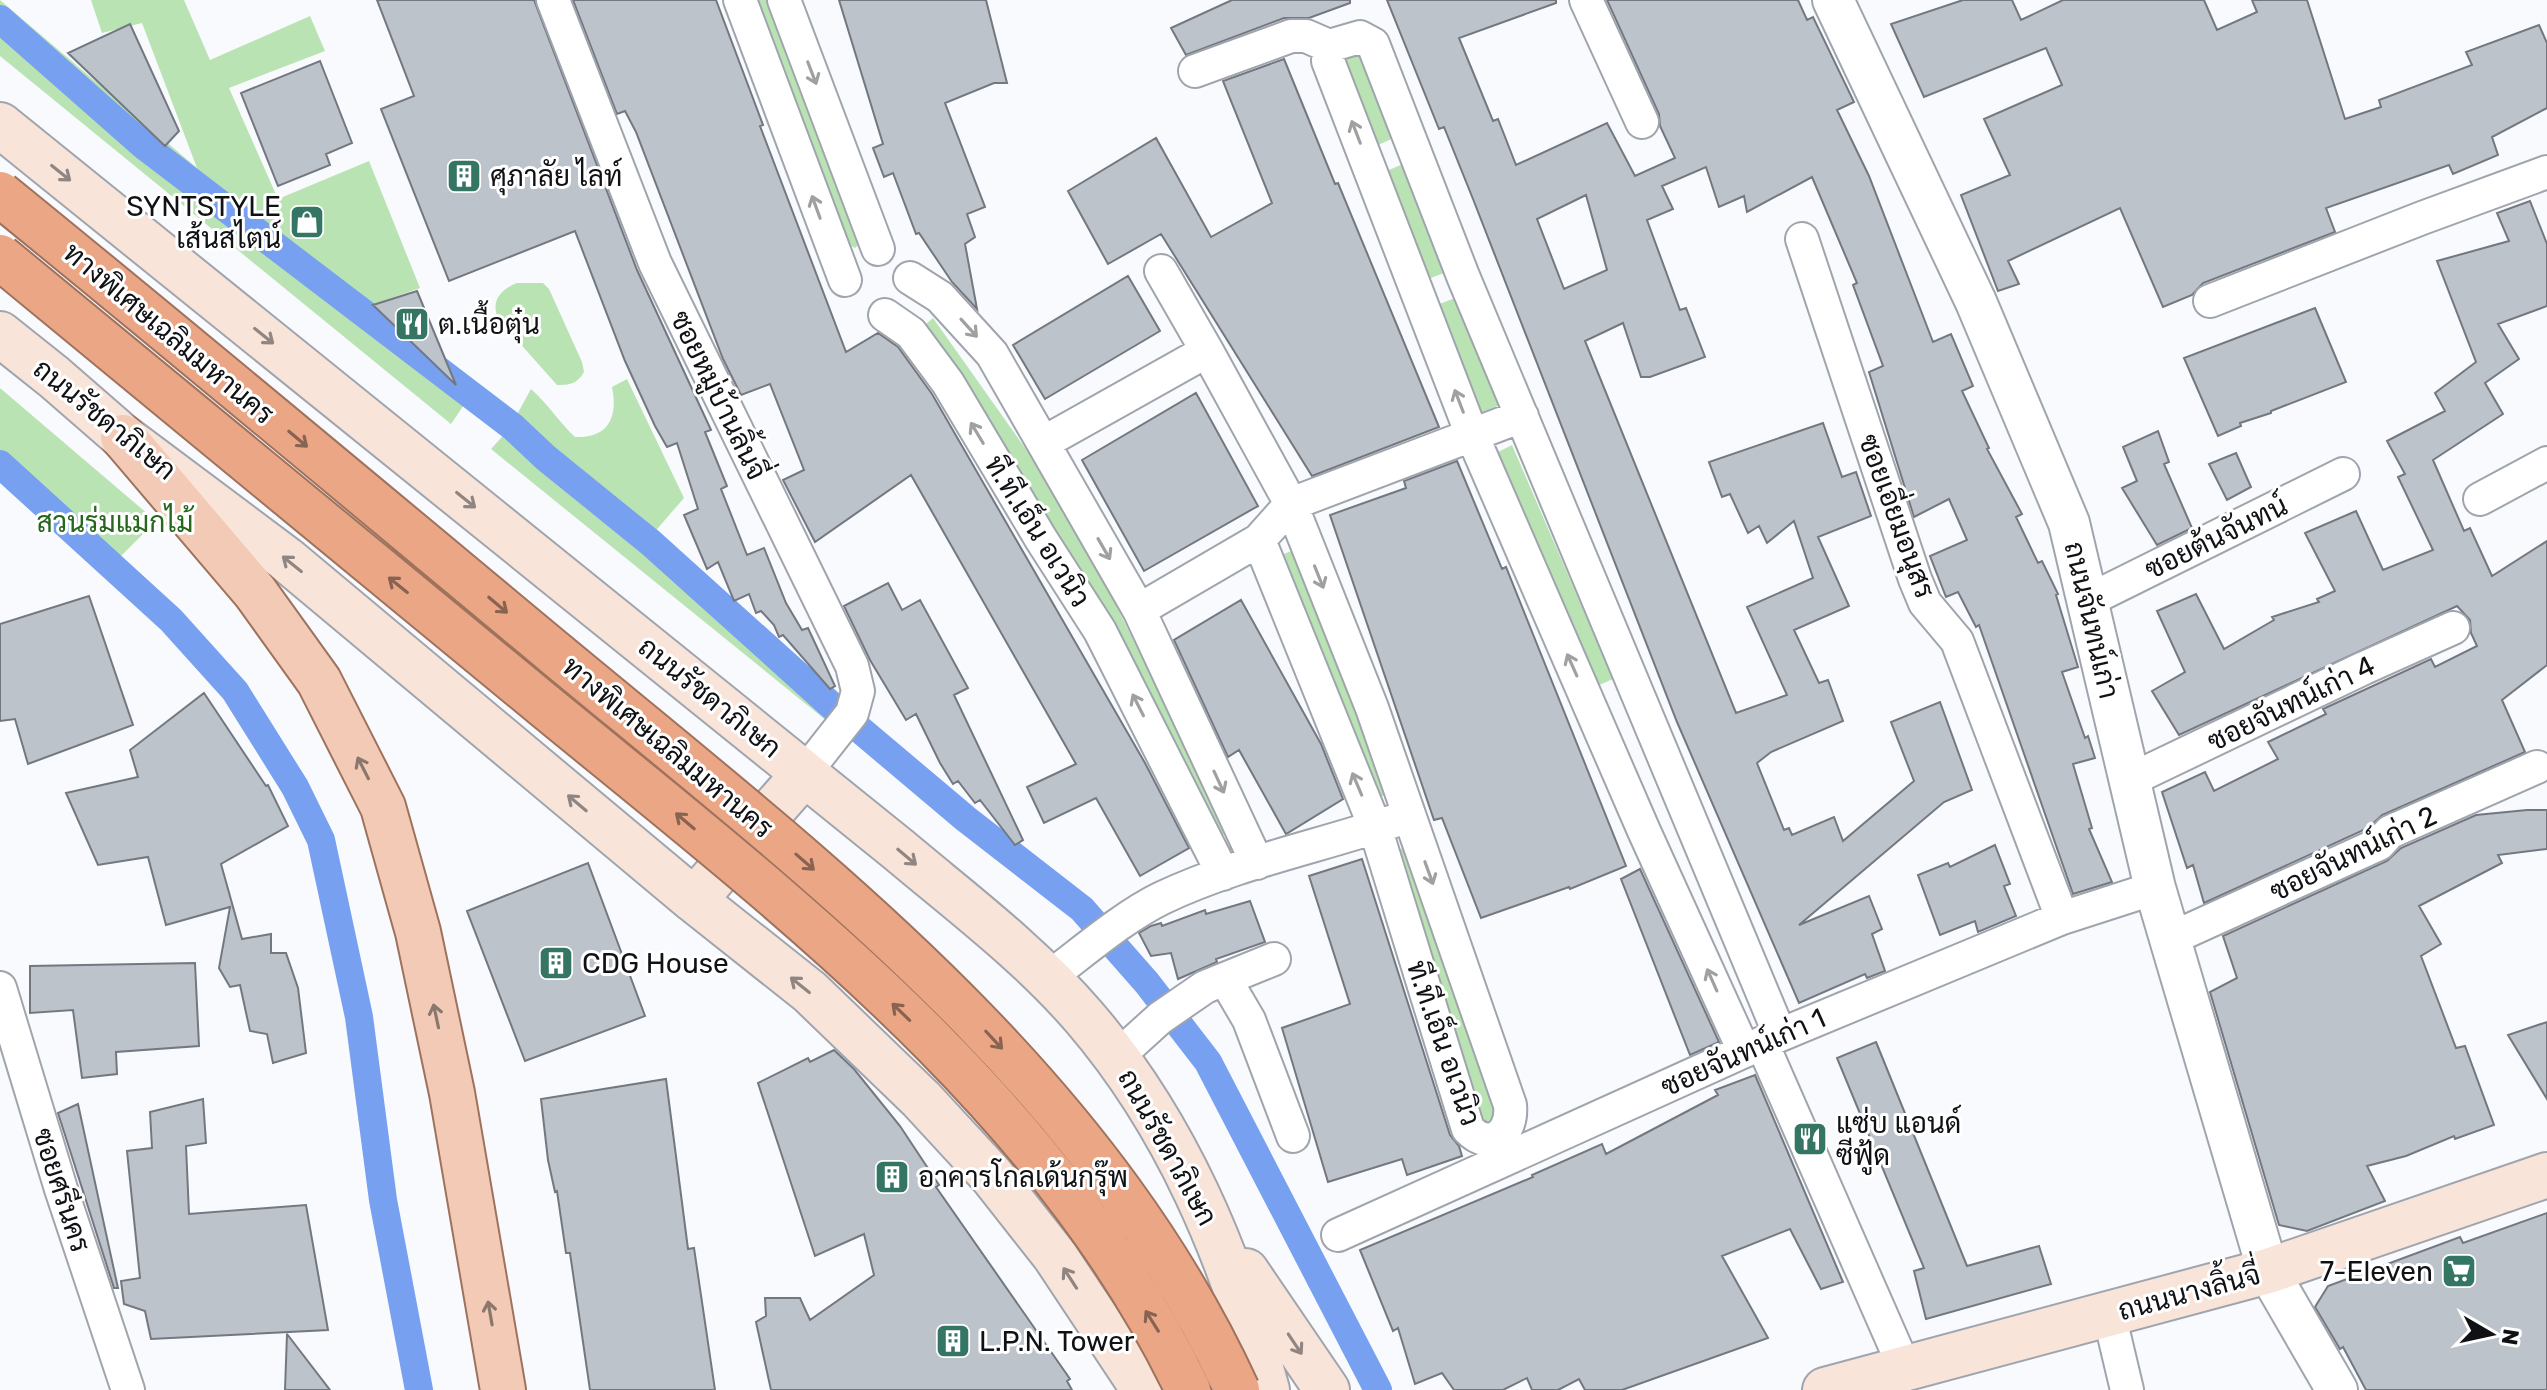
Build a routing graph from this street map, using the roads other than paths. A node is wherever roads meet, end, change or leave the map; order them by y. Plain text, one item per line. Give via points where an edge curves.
1 (553, 0) edge
2 (740, 0) edge
3 (784, 0) edge
4 (1586, 0) edge
5 (1833, 0) edge
6 (1329, 46) junction
7 (1195, 71) dead end
8 (1642, 122) dead end
9 (0, 125) edge
10 (1412, 145) junction
11 (1369, 168) junction
12 (2547, 172) edge
13 (0, 194) edge
14 (1802, 239) dead end
15 (878, 249) junction
16 (0, 257) edge
17 (1161, 271) dead end
18 (1463, 276) junction
19 (910, 278) junction
20 (845, 280) junction
21 (1419, 296) junction
22 (2210, 301) dead end
23 (885, 315) junction
24 (0, 334) edge
25 (1207, 351) junction
26 (1522, 416) junction
27 (1472, 435) junction
28 (123, 437) junction
29 (1043, 443) junction
30 (2547, 463) edge
31 (2343, 474) dead end
32 (2480, 499) dead end
33 (1291, 504) junction
34 (1259, 540) junction
35 (2089, 600) junction
36 (1139, 610) junction
37 (2453, 628) dead end
38 (1637, 693) junction
39 (1594, 714) junction
40 (2537, 767) dead end
41 (804, 774) junction
42 (2130, 780) junction
43 (1408, 816) junction
44 (1375, 827) junction
45 (1241, 829) junction
46 (1217, 862) junction
47 (1257, 863) junction
48 (2155, 888) junction
49 (694, 900) junction
50 (2062, 918) junction
51 (2170, 939) junction
52 (1274, 959) dead end
53 (1048, 978) junction
54 (1215, 983) junction
55 (0, 988) edge
56 (8, 1039) edge
57 (1762, 1043) junction
58 (1117, 1057) junction
59 (1293, 1136) dead end
60 (2547, 1175) edge
61 (1217, 1235) junction
62 (1338, 1235) dead end
63 (2268, 1271) junction
64 (2109, 1314) junction
65 (1914, 1375) edge
66 (128, 1390) edge
67 (503, 1390) edge
68 (1144, 1390) edge
69 (1188, 1390) edge
70 (1237, 1390) edge
71 (1267, 1390) edge
72 (1327, 1390) edge
73 (1825, 1390) edge
74 (2127, 1390) edge
75 (2337, 1390) edge

1 - 41 street, ซอยหมู่บ้านลิ้นจี่ via 655,263 852,666 858,691 846,721
20 -> 2 street, ที.ที.เอ็น อเวนิว
3 -> 15 street
4 - 8 street
5 - 35 street, ถนนจันทน์เก่า via 1976,302 2069,523
6 - 7 street via 1291,36
6 - 10 street via 1360,37 1373,44
11 -> 6 street via 1328,61
9 -> 41 main road, ถนนรัชดาภิเษก
10 - 11 street
10 - 18 street
11 - 21 street
12 - 22 street
13 -> 70 highway, ทางพิเศษเฉลิมมหานคร, bridge via 911,955 1076,1132 1154,1238
14 - 50 street, ซอยเอี่ยมอนุสร via 1915,579 1925,603 1957,641
15 - 19 street, ที.ที.เอ็น อเวนิว via 898,257
15 - 20 street via 857,257
69 -> 16 highway, ทางพิเศษเฉลิมมหานคร, bridge via 1117,1266 1045,1164 973,1082 854,967 670,808
17 - 25 street
18 - 21 street
18 - 26 street
19 - 23 street via 903,304
19 -> 29 street, ที.ที.เอ็น อเวนิว via 940,297 992,354
20 - 23 street, ที.ที.เอ็น อเวนิว via 855,307
27 -> 21 street
46 -> 23 street, ที.ที.เอ็น อเวนิว via 1100,631 948,383 911,333
24 - 28 main road, ถนนรัชดาภิเษก
25 - 29 street, ที.ที.เอ็น อเวนิว
25 - 33 street, ที.ที.เอ็น อเวนิว
26 - 27 street
26 - 38 street
27 - 33 street
39 -> 27 street
49 -> 28 main road, ถนนรัชดาภิเษก via 286,559
67 -> 28 main road via 452,1093 418,932 383,807 310,668 255,592
29 -> 36 street, ที.ที.เอ็น อเวนิว
30 - 32 street
31 - 35 street, ซอยต้นจันทน์
33 - 34 street
33 -> 43 street, ที.ที.เอ็น อเวนิว via 1372,708
34 - 36 street
44 -> 34 street, ที.ที.เอ็น อเวนิว
35 - 42 street, ถนนจันทน์เก่า
36 -> 45 street, ที.ที.เอ็น อเวนิว
37 - 42 street, ซอยจันทน์เก่า 4
38 - 39 street
38 - 57 street
57 -> 39 street
40 - 51 street, ซอยจันทน์เก่า 2
41 - 49 main road
41 -> 53 main road, ถนนรัชดาภิเษก
42 - 48 street, ถนนจันทน์เก่า
43 - 44 street
43 -> 44 street, ที.ที.เอ็น อเวนิว via 1510,1105 1507,1129 1489,1140 1468,1129
44 - 47 street
45 - 46 street via 1240,843
45 - 47 street, ที.ที.เอ็น อเวนิว
46 - 47 street
46 - 53 street
48 - 50 street, ซอยจันทน์เก่า 1
48 - 51 street, ถนนจันทน์เก่า
68 -> 49 main road, ถนนรัชดาภิเษก via 1055,1256 992,1176 810,992
50 - 57 street, ซอยจันทน์เก่า 1
51 - 63 street, ถนนจันทน์เก่า
52 - 54 street
53 - 58 main road, ถนนรัชดาภิเษก
54 - 58 street via 1160,1018
54 - 59 street via 1249,1020
55 - 56 street, ซอยศรีนคร
56 - 66 street, ซอยศรีนคร
57 - 62 street, ซอยจันทน์เก่า 1
57 - 65 street
58 - 61 main road, ถนนรัชดาภิเษก via 1178,1156
60 - 63 main road, ถนนนางลิ้นจี่
61 - 71 main road, ถนนรัชดาภิเษก
61 -> 72 main road
63 - 64 main road, ถนนนางลิ้นจี่
63 - 75 street, ถนนจันทน์เก่า
64 - 65 main road, ถนนนางลิ้นจี่
64 - 74 street
65 - 73 main road, ถนนนางลิ้นจี่

